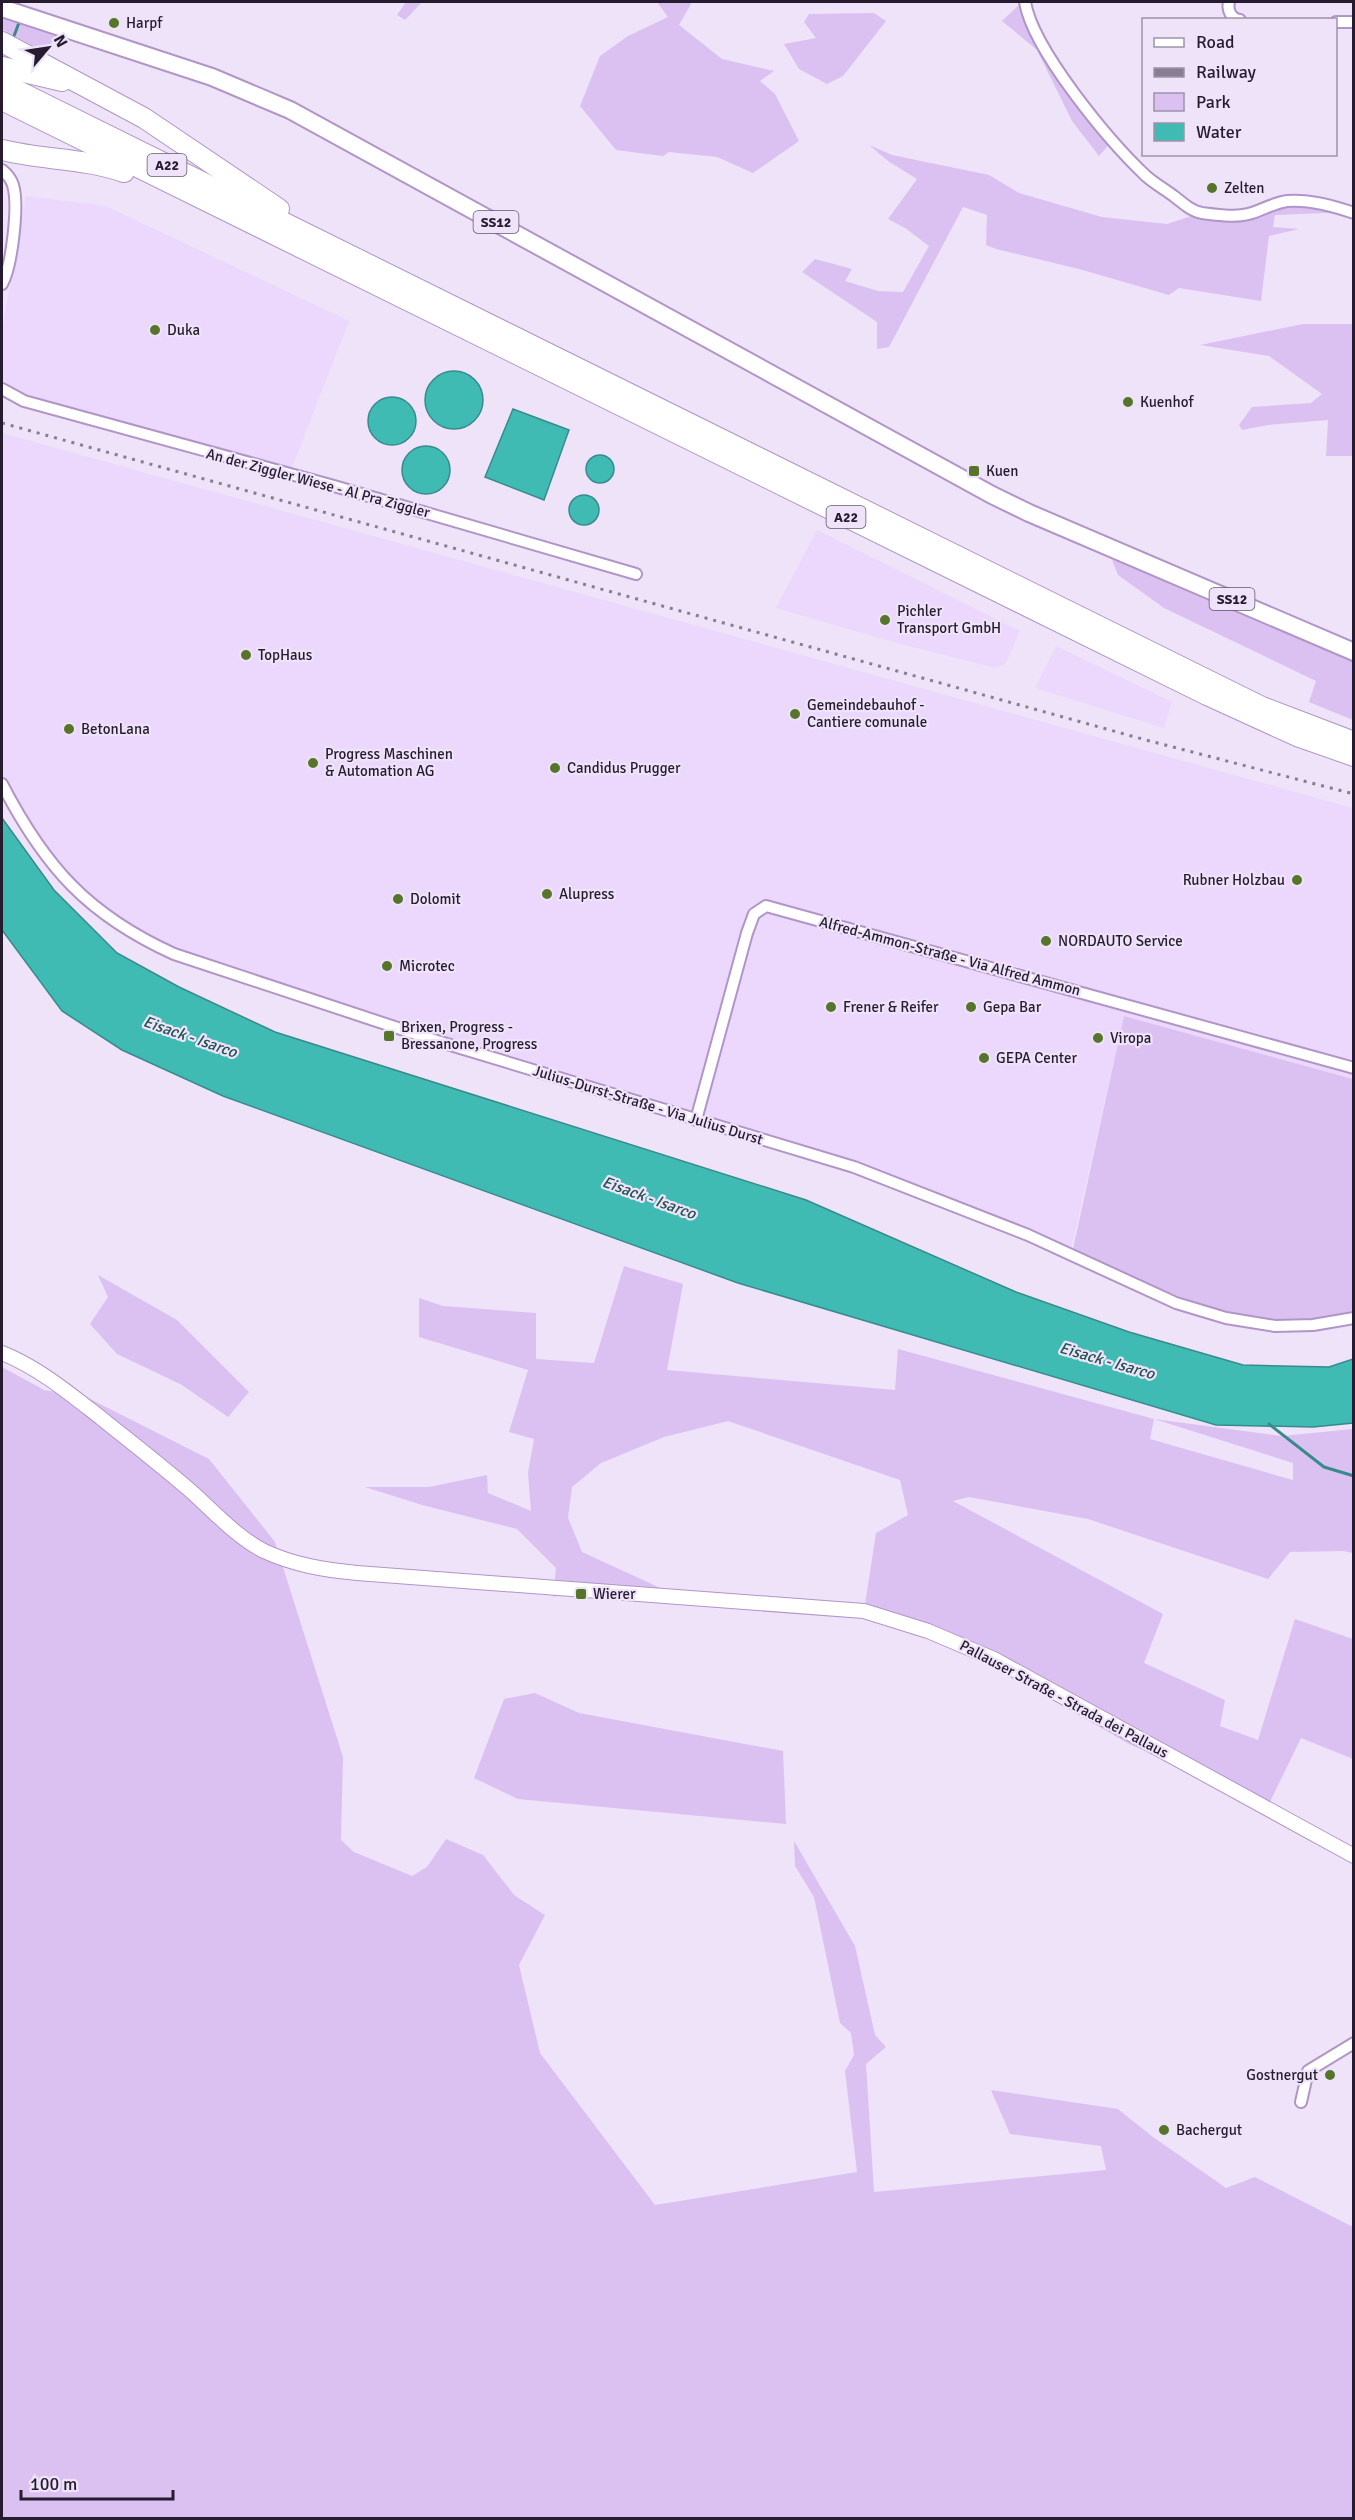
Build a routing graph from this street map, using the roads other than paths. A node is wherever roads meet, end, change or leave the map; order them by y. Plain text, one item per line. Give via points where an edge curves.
1 (1026, 2) edge
2 (1229, 2) edge
3 (2, 8) edge
4 (1237, 18) edge
5 (1337, 22) edge
6 (1353, 22) edge
7 (2, 42) edge
8 (2, 67) edge
9 (2, 83) edge
10 (97, 91) junction
11 (2, 100) edge
12 (2, 150) edge
13 (2, 170) edge
14 (195, 196) junction
15 (1353, 213) edge
16 (333, 246) junction
17 (2, 284) edge
18 (2, 389) edge
19 (636, 574) dead end
20 (1353, 652) edge
21 (1353, 742) edge
22 (1353, 756) edge
23 (2, 784) edge
24 (1353, 1068) edge
25 (696, 1120) junction
26 (1353, 1318) edge
27 (2, 1353) edge
28 (1353, 1856) edge
29 (1353, 2043) edge
30 (1301, 2103) dead end

1 - 15 street via 1035,31 1065,80 1147,177 1183,205 1200,213 1229,215 1288,201 1323,204
2 - 4 street via 1228,8
3 - 20 main road, SS12 via 212,77 290,110 992,495
5 - 6 street
7 - 10 highway
8 - 10 highway
9 - 16 highway, A22
10 - 16 highway via 144,118
11 - 14 highway, A22
12 - 14 highway via 104,165
13 - 17 street via 13,185 15,206
14 - 22 highway, A22 via 1246,715
16 - 21 highway, A22 via 1262,707
18 - 19 street, An der Ziggler Wiese - Al Pra Ziggler via 24,401
23 - 25 street, Julius-Durst-Straße - Via Julius Durst via 18,817 67,883 147,942 199,963 437,1041
24 - 25 street, Alfred-Ammon-Straße - Via Alfred Ammon via 766,906 754,914 747,933
25 - 26 street, Julius-Durst-Straße - Via Julius Durst via 854,1167 927,1194 1176,1303 1226,1318 1275,1326
27 - 28 street, Pallauser Straße - Strada dei Pallaus via 52,1380 243,1537 295,1563 324,1570 864,1611 928,1631 994,1659
29 - 30 street via 1308,2071

